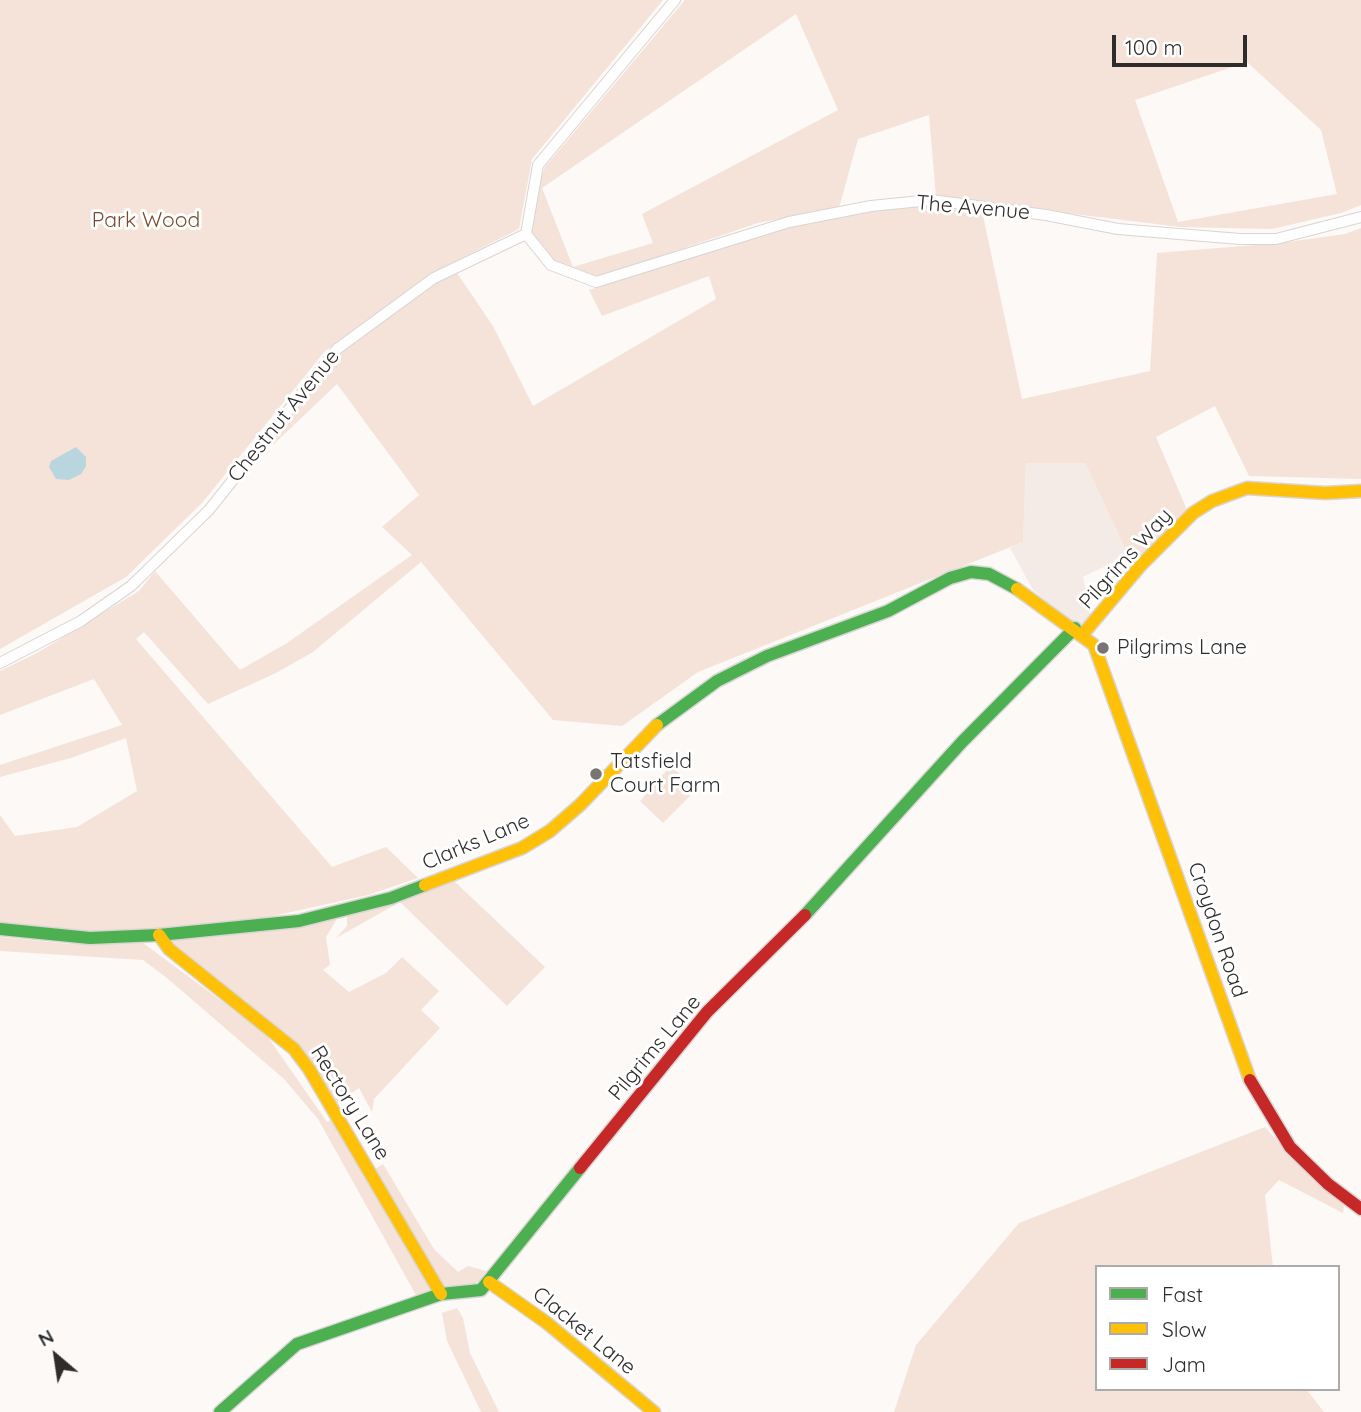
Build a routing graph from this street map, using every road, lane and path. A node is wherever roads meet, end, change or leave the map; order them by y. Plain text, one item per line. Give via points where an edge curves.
1 (675, 0) edge
2 (1361, 217) edge
3 (526, 234) junction
4 (1361, 491) edge
5 (1079, 631) junction
6 (0, 663) edge
7 (0, 929) edge
8 (159, 935) junction
9 (1361, 1209) edge
10 (489, 1282) junction
11 (441, 1294) junction
12 (220, 1412) edge
13 (654, 1412) edge

1 - 3 street via 538,165
2 - 3 street, The Avenue via 1276,239 1240,239 1118,229 931,200 789,222 596,282 551,265
3 - 6 street, Chestnut Avenue via 434,278 337,349 209,510 131,586 81,621
4 - 5 street, Pilgrims Way via 1247,488 1220,497 1193,513
5 - 8 street, Clarks Lane via 1002,579 979,572 962,574 888,611 767,656 717,681 647,733 580,805 522,848 391,898 299,921
5 - 9 street, Croydon Road via 1100,658 1251,1082 1290,1147
5 - 10 street, Pilgrims Lane via 962,742 782,940 707,1012
7 - 8 street, Clarks Lane via 90,938
8 - 11 street, Rectory Lane via 169,949 293,1049 309,1069
10 - 11 street via 471,1293
10 - 13 street, Clacket Lane via 547,1323
11 - 12 street via 296,1344

